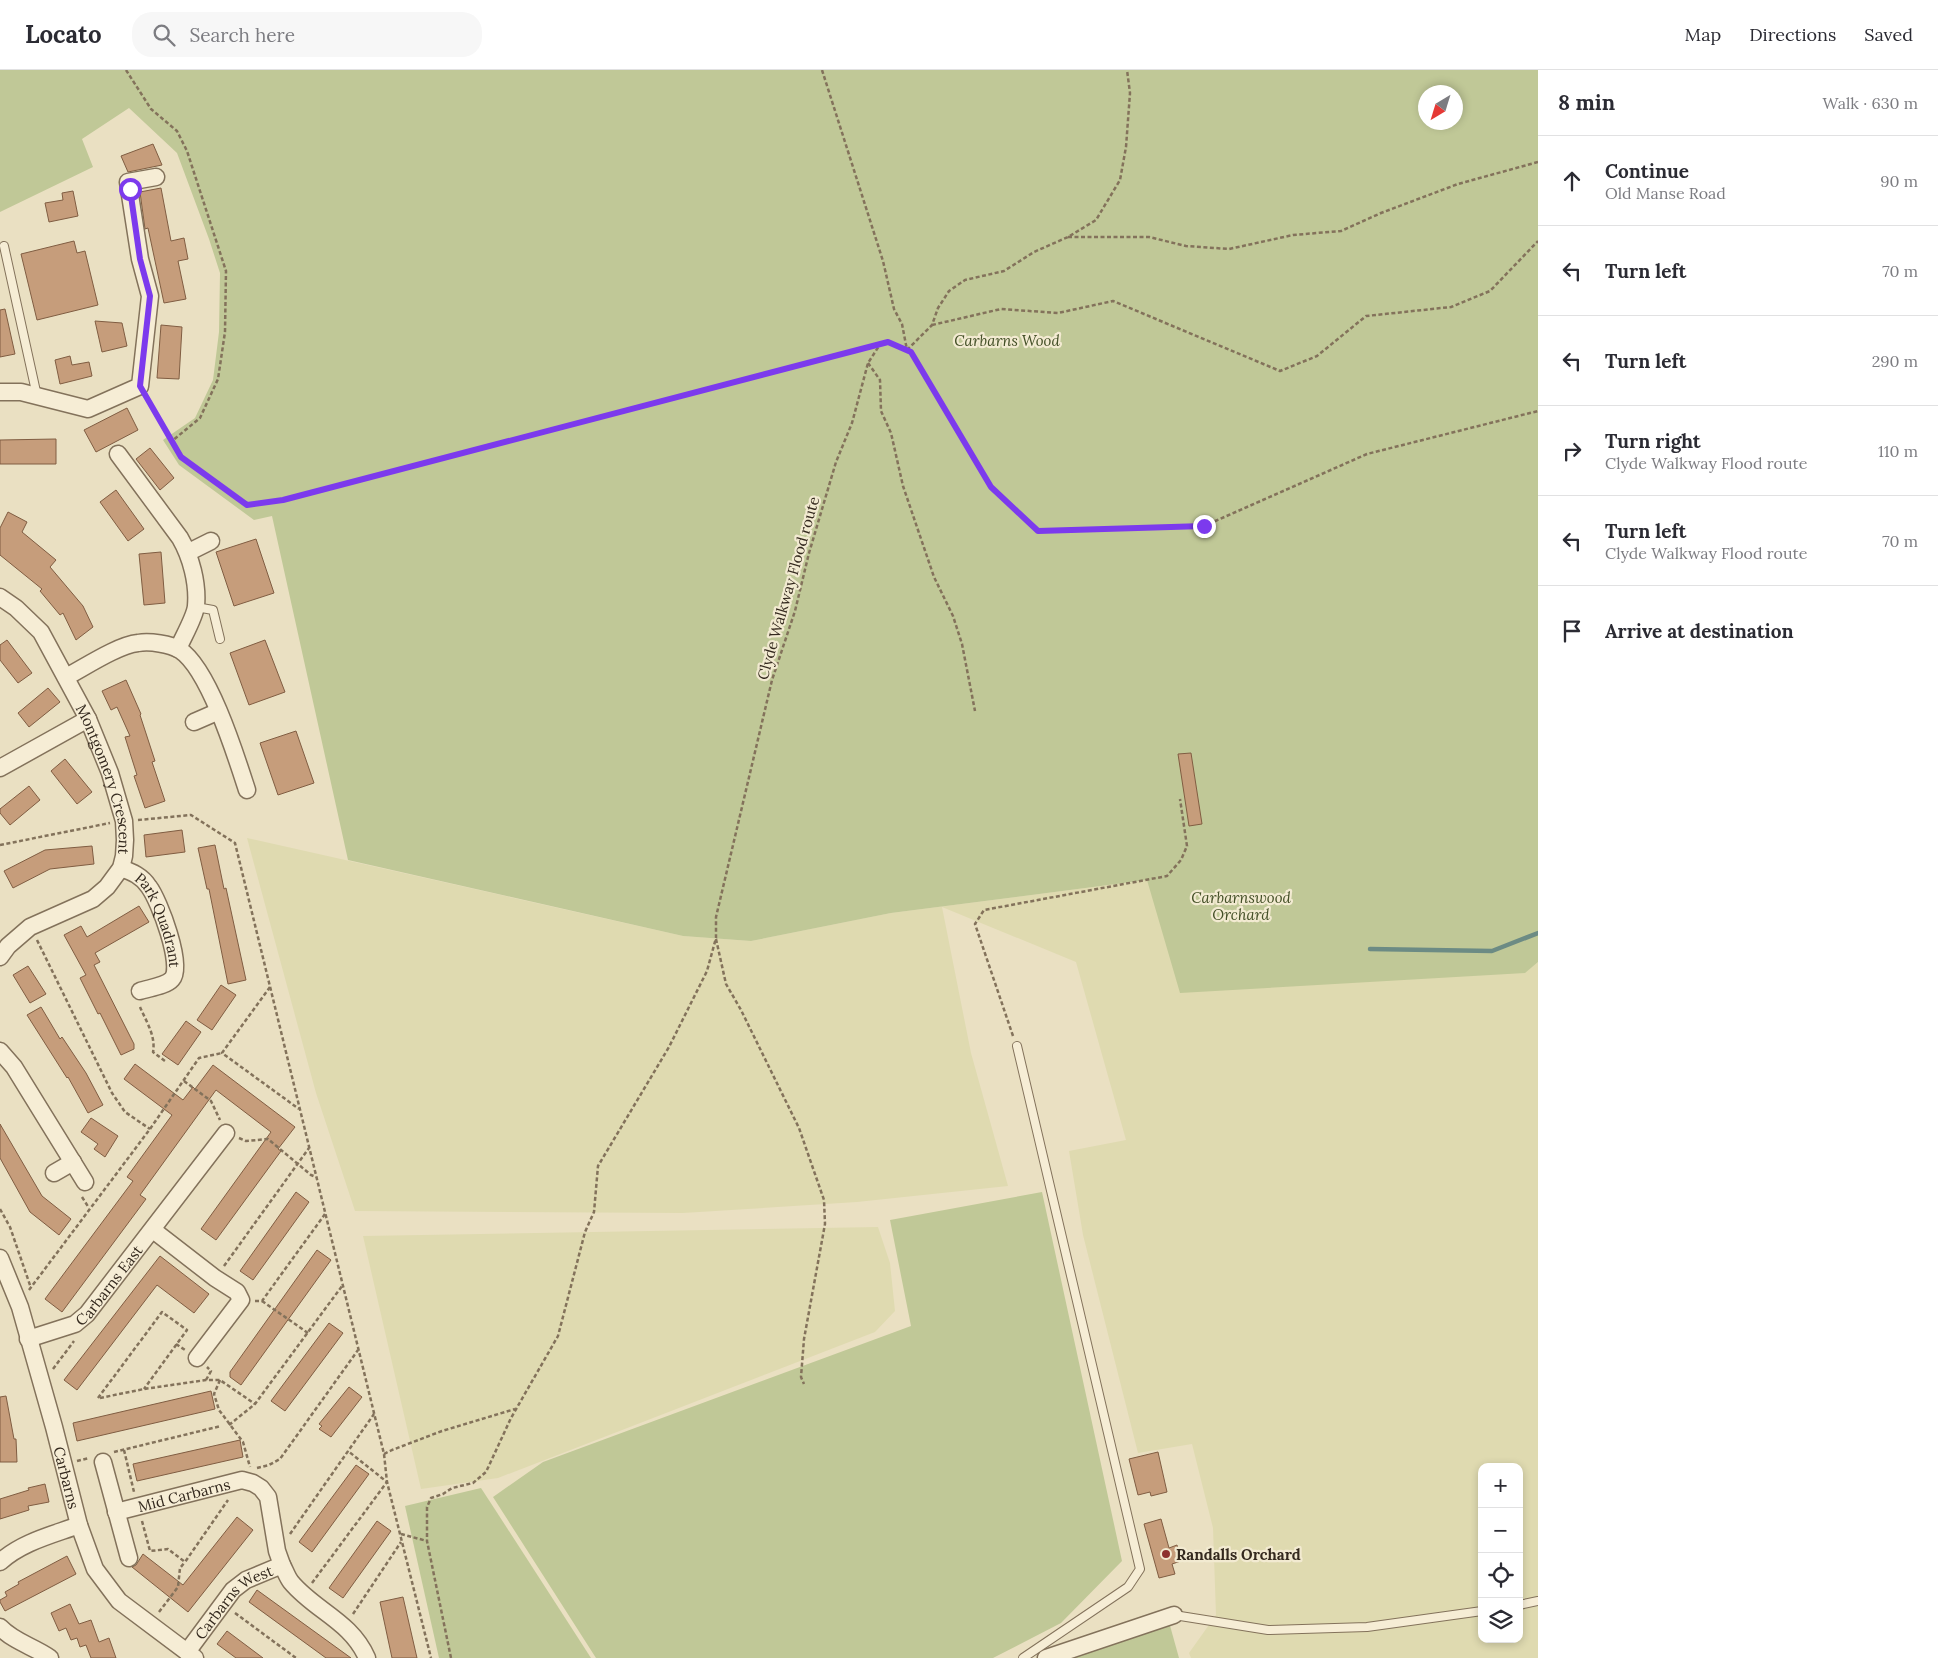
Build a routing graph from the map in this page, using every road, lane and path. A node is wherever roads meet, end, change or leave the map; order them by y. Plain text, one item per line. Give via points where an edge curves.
1 (126, 70) edge
2 (822, 70) edge
3 (1127, 70) edge
4 (1538, 162) edge
5 (156, 177) dead end
6 (1068, 237) junction
7 (1538, 241) edge
8 (4, 246) dead end
9 (932, 325) junction
10 (880, 344) junction
11 (907, 350) junction
12 (868, 363) junction
13 (140, 386) junction
14 (0, 392) edge
15 (37, 396) junction
16 (1538, 411) edge
17 (172, 441) junction
18 (118, 454) dead end
19 (211, 541) dead end
20 (188, 552) junction
21 (0, 597) edge
22 (196, 607) junction
23 (220, 639) dead end
24 (178, 649) junction
25 (66, 678) junction
26 (975, 711) dead end
27 (217, 712) junction
28 (88, 719) junction
29 (194, 722) dead end
30 (0, 768) edge
31 (247, 790) dead end
32 (1180, 799) dead end
33 (124, 821) junction
34 (0, 845) edge
35 (121, 868) junction
36 (30, 927) junction
37 (716, 938) junction
38 (0, 957) edge
39 (270, 987) junction
40 (140, 990) joint
41 (1017, 1046) joint
42 (0, 1051) edge
43 (222, 1053) junction
44 (165, 1061) dead end
45 (184, 1080) junction
46 (300, 1110) junction
47 (150, 1129) junction
48 (226, 1133) junction
49 (309, 1148) junction
50 (73, 1162) junction
51 (298, 1164) junction
52 (54, 1173) dead end
53 (316, 1177) junction
54 (85, 1182) dead end
55 (0, 1209) edge
56 (325, 1214) junction
57 (153, 1230) junction
58 (0, 1258) edge
59 (215, 1278) junction
60 (342, 1286) junction
61 (31, 1288) junction
62 (241, 1300) junction
63 (262, 1301) junction
64 (20, 1307) junction
65 (308, 1333) junction
66 (28, 1339) junction
67 (74, 1341) dead end
68 (358, 1350) junction
69 (197, 1358) dead end
70 (220, 1380) junction
71 (41, 1383) junction
72 (804, 1384) dead end
73 (144, 1389) junction
74 (255, 1404) junction
75 (516, 1408) junction
76 (374, 1414) junction
77 (229, 1424) junction
78 (221, 1426) dead end
79 (124, 1450) junction
80 (348, 1451) junction
81 (384, 1454) junction
82 (100, 1458) junction
83 (248, 1459) dead end
84 (64, 1464) junction
85 (246, 1475) junction
86 (387, 1482) junction
87 (138, 1506) junction
88 (116, 1512) junction
89 (80, 1525) junction
90 (401, 1534) junction
91 (402, 1540) junction
92 (427, 1541) junction
93 (129, 1558) dead end
94 (280, 1558) junction
95 (0, 1562) edge
96 (185, 1562) junction
97 (304, 1594) junction
98 (1538, 1601) edge
99 (1523, 1604) edge
100 (223, 1605) junction
101 (1478, 1612) edge
102 (1174, 1615) joint
103 (150, 1624) junction
104 (344, 1625) junction
105 (0, 1627) edge
106 (191, 1655) edge
107 (50, 1658) edge
108 (296, 1658) edge
109 (367, 1658) edge
110 (431, 1658) edge
111 (451, 1658) edge
112 (1023, 1658) edge
113 (1046, 1658) edge

1 - 17 path via 151,109 177,131 187,151 226,271 225,332 218,378 200,418
2 - 11 path via 878,245 894,309 902,324
3 - 6 path via 1130,93 1120,180 1096,220
4 - 6 path via 1458,184 1341,230 1293,235 1229,249 1186,246 1149,237
5 - 13 street via 128,182 140,259 150,296
6 - 9 path via 1034,252 1004,271 964,280 949,291
7 - 9 path via 1490,291 1451,306 1366,316 1317,356 1280,370 1113,300 1058,313 1001,309
8 - 15 lane
9 - 11 path
10 - 11 path via 888,342
10 - 12 path, Clyde Walkway Flood route
10 - 17 path via 283,500 247,505 181,457
11 - 16 path via 991,487 1038,531 1204,526 1367,454
12 - 26 path via 880,380 881,411 892,433 903,486 934,577 962,644
12 - 37 path, Clyde Walkway Flood route via 772,680 716,918
13 - 15 street via 88,409
13 - 17 path
14 - 15 street
18 - 20 street
19 - 20 street
20 - 22 street
21 - 25 street, Montgomery Crescent via 40,632
22 - 23 lane via 213,610
22 - 24 street
24 - 25 street via 139,642
24 - 27 street via 189,658 204,681
25 - 28 street, Montgomery Crescent
27 - 29 street
27 - 31 street via 230,738
28 - 30 street
28 - 33 street, Montgomery Crescent via 110,773
32 - 41 path via 1186,846 1181,860 1167,876 984,910 975,924
33 - 34 path
33 - 35 street, Montgomery Crescent
33 - 39 path via 191,815 234,843
35 - 36 street, Montgomery Crescent via 93,899
35 - 40 street, Park Quadrant via 137,875 156,898 173,947 177,970 169,981
36 - 38 street, Montgomery Crescent
36 - 47 path via 112,1093 125,1112
37 - 72 path via 726,984 742,1010 799,1128 824,1200 825,1224 804,1339 801,1377
37 - 75 path, Clyde Walkway Flood route via 706,971 669,1047 598,1166 594,1212 585,1232 558,1336
39 - 43 path
39 - 46 path
40 - 44 path via 134,995 152,1034 153,1052
41 - 112 lane via 1140,1569 1128,1588
42 - 50 street via 14,1067
43 - 45 path via 199,1058
43 - 46 path
45 - 47 path
45 - 48 path via 211,1101
46 - 49 path
47 - 61 path
48 - 51 path via 246,1140 268,1139
48 - 57 street, Carbarns East
49 - 51 path
49 - 53 path
50 - 52 street
50 - 54 street
51 - 53 path
51 - 59 path
53 - 56 path
55 - 61 path via 10,1227
56 - 60 path
56 - 63 path
57 - 59 street, Carbarns East
57 - 66 street, Carbarns East via 81,1320
58 - 64 street, Carbarns
59 - 62 street, Carbarns East via 237,1292
60 - 65 path
60 - 68 path
61 - 64 path
62 - 63 path
62 - 69 street
63 - 65 path
64 - 66 street, Carbarns
65 - 74 path
66 - 71 street, Carbarns
67 - 71 path
68 - 76 path
68 - 85 path via 280,1459
70 - 73 path
70 - 74 path
70 - 77 path via 214,1394 219,1410
71 - 84 street, Carbarns
73 - 73 path via 98,1398 162,1312 188,1330
74 - 77 path
75 - 81 path via 442,1431
75 - 92 path, Clyde Walkway Flood route via 486,1472 473,1483 431,1498 427,1508
76 - 80 path
76 - 81 path
77 - 83 path via 243,1442
78 - 79 path
79 - 82 path
79 - 87 path
80 - 86 path
80 - 94 path
81 - 86 path
82 - 84 path
82 - 88 street
84 - 89 street, Carbarns
85 - 87 street, Mid Carbarns
85 - 94 street, Mid Carbarns via 268,1497
85 - 96 path
86 - 90 path
86 - 97 path
87 - 88 street, Mid Carbarns
87 - 96 path via 150,1552 168,1549
88 - 93 street
89 - 95 street via 39,1539
89 - 103 street, Carbarns via 95,1568 118,1601
90 - 91 path
90 - 92 path
91 - 104 path
91 - 110 path
92 - 111 path
94 - 97 street, Carbarns West via 290,1581
94 - 100 street, Carbarns West via 233,1590
96 - 103 path via 180,1568 178,1587
97 - 104 street, Carbarns West
98 - 99 lane
100 - 106 street, Carbarns West
100 - 108 path
101 - 102 lane via 1367,1627 1268,1630
102 - 113 street
103 - 106 street, Carbarns
104 - 109 street, Carbarns West
105 - 107 street via 21,1644

